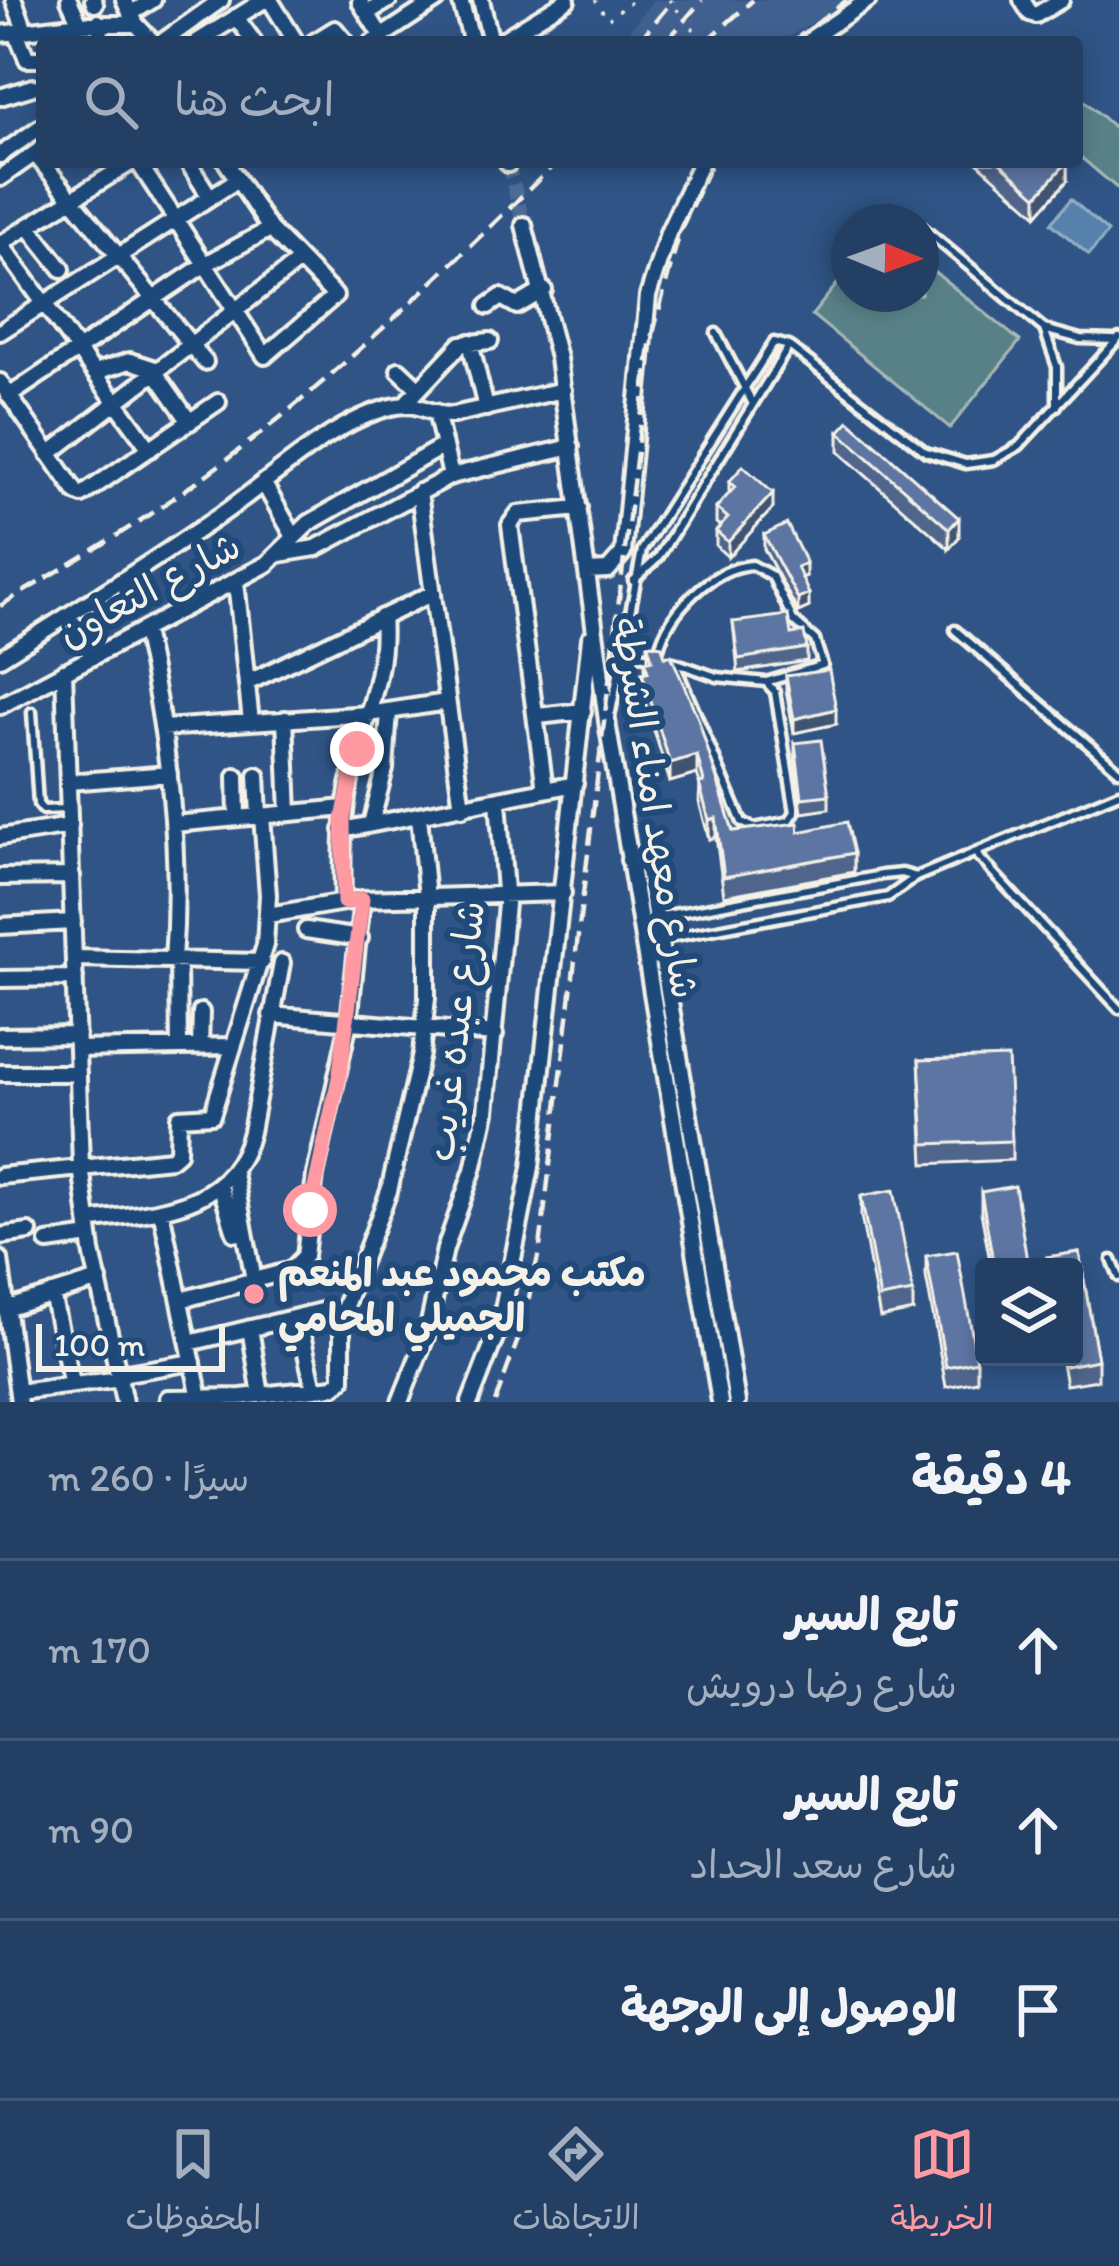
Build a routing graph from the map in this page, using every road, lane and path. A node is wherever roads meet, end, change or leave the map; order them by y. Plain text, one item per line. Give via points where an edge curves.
1 (11, 0) edge
2 (153, 0) edge
3 (221, 0) edge
4 (267, 0) edge
5 (389, 0) edge
6 (437, 0) edge
7 (460, 0) edge
8 (567, 0) edge
9 (595, 0) edge
10 (633, 0) edge
11 (669, 0) edge
12 (868, 0) edge
13 (1022, 0) edge
14 (1061, 0) edge
15 (83, 2) edge
16 (0, 3) edge
17 (487, 3) edge
18 (202, 6) edge
19 (364, 7) edge
20 (130, 12) edge
21 (236, 17) junction
22 (98, 22) junction
23 (80, 24) junction
24 (14, 32) edge
25 (102, 36) edge
26 (152, 36) edge
27 (164, 36) edge
28 (210, 36) edge
29 (250, 36) edge
30 (292, 36) edge
31 (377, 36) edge
32 (383, 36) edge
33 (470, 36) edge
34 (494, 36) edge
35 (505, 36) edge
36 (699, 36) edge
37 (815, 36) edge
38 (36, 60) edge
39 (33, 87) dead end
40 (0, 97) edge
41 (36, 130) edge
42 (36, 152) edge
43 (0, 155) edge
44 (50, 168) edge
45 (125, 168) edge
46 (139, 168) edge
47 (192, 168) edge
48 (230, 168) edge
49 (698, 168) edge
50 (0, 178) edge
51 (237, 180) junction
52 (210, 197) junction
53 (72, 199) junction
54 (175, 220) junction
55 (524, 225) tunnel mouth
56 (28, 226) junction
57 (270, 229) junction
58 (939, 241) edge
59 (0, 243) edge
60 (118, 256) junction
61 (298, 262) junction
62 (204, 265) junction
63 (62, 269) dead end
64 (544, 290) junction
65 (153, 299) junction
66 (45, 304) junction
67 (488, 306) dead end
68 (233, 311) junction
69 (1044, 329) junction
70 (0, 332) edge
71 (716, 333) dead end
72 (1118, 339) edge
73 (490, 341) dead end
74 (470, 343) junction
75 (191, 344) junction
76 (789, 346) junction
77 (78, 350) junction
78 (205, 362) dead end
79 (399, 370) dead end
80 (156, 371) junction
81 (95, 372) junction
82 (743, 387) junction
83 (4, 389) edge
84 (419, 389) junction
85 (563, 390) junction
86 (116, 402) junction
87 (218, 402) dead end
88 (404, 404) junction
89 (753, 405) junction
90 (1058, 406) junction
91 (486, 408) junction
92 (436, 412) junction
93 (190, 422) junction
94 (443, 446) junction
95 (571, 447) junction
96 (150, 448) junction
97 (49, 454) junction
98 (451, 476) junction
99 (264, 484) junction
100 (419, 492) junction
101 (579, 508) junction
102 (293, 535) junction
103 (279, 554) junction
104 (586, 571) junction
105 (236, 580) junction
106 (633, 581) junction
107 (433, 593) junction
108 (69, 615) junction
109 (592, 615) junction
110 (382, 617) junction
111 (955, 630) dead end
112 (144, 632) junction
113 (92, 657) junction
114 (0, 658) edge
115 (618, 658) junction
116 (656, 658) junction
117 (674, 662) junction
118 (64, 671) junction
119 (247, 682) junction
120 (766, 682) junction
121 (447, 702) junction
122 (0, 706) edge
123 (389, 711) junction
124 (583, 711) junction
125 (32, 712) dead end
126 (368, 714) junction
127 (538, 716) junction
128 (285, 719) junction
129 (251, 722) junction
130 (163, 728) junction
131 (608, 728) junction
132 (1119, 771) edge
133 (169, 774) junction
134 (257, 775) dead end
135 (236, 776) dead end
136 (68, 782) junction
137 (575, 784) junction
138 (545, 790) junction
139 (1119, 793) edge
140 (498, 801) junction
141 (345, 808) junction
142 (462, 808) junction
143 (289, 813) junction
144 (261, 816) junction
145 (419, 816) junction
146 (70, 818) junction
147 (237, 818) junction
148 (174, 824) junction
149 (371, 824) junction
150 (342, 830) junction
151 (0, 837) edge
152 (977, 855) junction
153 (629, 860) junction
154 (72, 876) junction
155 (0, 877) edge
156 (916, 877) junction
157 (563, 893) junction
158 (506, 894) junction
159 (427, 897) junction
160 (362, 899) junction
161 (344, 902) junction
162 (268, 915) junction
163 (656, 917) junction
164 (73, 922) junction
165 (0, 926) edge
166 (306, 930) dead end
167 (360, 938) junction
168 (661, 940) junction
169 (75, 958) junction
170 (176, 960) junction
171 (262, 962) junction
172 (282, 963) dead end
173 (75, 978) junction
174 (0, 979) edge
175 (1119, 1009) edge
176 (201, 1012) dead end
177 (271, 1015) junction
178 (349, 1022) junction
179 (425, 1028) junction
180 (495, 1034) junction
181 (0, 1036) edge
182 (77, 1042) junction
183 (232, 1046) junction
184 (179, 1047) junction
185 (200, 1047) junction
186 (0, 1073) edge
187 (77, 1073) junction
188 (81, 1166) junction
189 (234, 1173) junction
190 (0, 1176) edge
191 (220, 1185) junction
192 (702, 1188) junction
193 (685, 1189) junction
194 (160, 1210) junction
195 (89, 1228) junction
196 (29, 1232) dead end
197 (245, 1234) junction
198 (0, 1236) edge
199 (48, 1242) dead end
200 (0, 1259) edge
201 (1112, 1260) dead end
202 (1119, 1277) edge
203 (99, 1280) junction
204 (254, 1280) junction
205 (52, 1294) junction
206 (181, 1300) junction
207 (342, 1314) junction
208 (4, 1316) edge
209 (298, 1316) junction
210 (250, 1328) junction
211 (190, 1343) junction
212 (6, 1361) edge
213 (193, 1362) junction
214 (120, 1376) junction
215 (72, 1385) junction
216 (314, 1389) junction
217 (261, 1395) junction
218 (19, 1397) edge
219 (168, 1398) dead end
220 (200, 1398) junction
221 (124, 1402) edge
222 (400, 1402) edge
223 (470, 1402) edge
224 (719, 1402) edge
225 (737, 1402) edge

1 - 16 street
1 - 24 street
2 - 20 street
3 - 18 street
4 - 21 street
4 - 30 street
5 - 19 street
6 - 32 street
7 - 33 street
8 - 35 street
9 - 10 path via 608,19
11 - 36 path, bridge
12 - 37 street
13 - 14 street via 1033,15
15 - 23 street
17 - 34 street
18 - 27 street
19 - 31 street
20 - 22 street
20 - 26 street
21 - 28 street
21 - 29 street
22 - 23 street
22 - 25 street
23 - 24 street
24 - 38 street via 28,61
39 - 40 street
41 - 43 street
42 - 50 street
44 - 53 street
45 - 53 street
46 - 54 street
47 - 52 street
48 - 51 street
49 - 104 street via 648,296 623,554 608,570
51 - 52 street
51 - 57 street
52 - 54 street
53 - 56 street
53 - 60 street
54 - 60 street
54 - 62 street
55 - 64 street, شارع معهد امناء الشرطة
56 - 59 street
56 - 63 street
57 - 61 street
57 - 62 street
58 - 69 lane
59 - 66 street
60 - 65 street
60 - 66 street
61 - 68 street
61 - 68 street via 334,299 267,355
62 - 65 street
62 - 68 street
64 - 67 street via 517,306 501,297
64 - 85 street, شارع معهد امناء الشرطة
65 - 75 street
65 - 77 street
66 - 70 street
66 - 77 street
68 - 75 street
69 - 72 lane
69 - 90 lane
71 - 82 lane
72 - 90 lane
73 - 74 street
74 - 84 street
74 - 91 street
75 - 78 street
75 - 80 street
76 - 82 lane via 774,342
76 - 89 lane
76 - 90 lane via 926,452 952,462 1007,454
77 - 81 street
77 - 83 street
79 - 84 street
80 - 81 street via 130,362
80 - 86 street
80 - 93 street
81 - 86 street
82 - 89 lane
82 - 106 lane via 642,550
83 - 97 street
84 - 88 street
85 - 91 street
85 - 95 street, شارع معهد امناء الشرطة
86 - 96 street
86 - 97 street
87 - 93 street
88 - 92 street
88 - 99 street via 343,428
89 - 106 lane via 658,558
91 - 92 street
92 - 94 street
93 - 96 street
94 - 98 street
94 - 102 street, شارع التعاون
95 - 98 street
95 - 101 street, شارع معهد امناء الشرطة
96 - 97 street via 82,495
98 - 100 street
99 - 102 street
99 - 108 street
100 - 103 street via 316,548
100 - 107 street
101 - 104 street, شارع معهد امناء الشرطة
101 - 127 street via 511,520
102 - 103 street, شارع التعاون
103 - 105 street, شارع التعاون
104 - 109 street, شارع معهد امناء الشرطة
105 - 112 street, شارع التعاون
105 - 119 street
106 - 115 lane
107 - 110 street
107 - 121 street
108 - 113 street
108 - 114 street
109 - 124 street
109 - 131 street, شارع معهد امناء الشرطة
110 - 119 street
110 - 126 street via 384,654
111 - 132 lane
112 - 113 street, شارع التعاون
112 - 130 street
113 - 118 street, شارع التعاون
115 - 116 lane
115 - 131 lane
116 - 117 lane
116 - 120 lane via 666,623 722,573 752,565 772,576 823,665
117 - 120 lane
117 - 120 lane via 737,815 754,828 789,821 795,812 779,706
118 - 122 street, شارع التعاون
118 - 136 street
119 - 129 street
121 - 123 street
121 - 142 street
123 - 126 street
123 - 149 street
124 - 127 street
124 - 137 street
125 - 146 lane via 38,804
126 - 128 street
126 - 141 street
127 - 138 street
128 - 129 street
128 - 143 street
129 - 130 street
130 - 133 street
131 - 153 street, شارع معهد امناء الشرطة
133 - 136 street
133 - 148 street
134 - 144 street
135 - 147 street
136 - 146 street
137 - 138 street
137 - 157 street
138 - 140 street
139 - 152 lane
140 - 142 street
140 - 158 street, شارع عبده غريب
141 - 143 street
141 - 150 street
142 - 145 street
143 - 144 street
144 - 147 street
144 - 162 street
145 - 149 street
145 - 159 street
146 - 151 street
146 - 154 street
147 - 148 street
148 - 170 street
149 - 150 street
150 - 161 street
152 - 156 lane
152 - 175 lane
153 - 163 street via 646,866
153 - 193 street, شارع معهد امناء الشرطة
154 - 155 street
154 - 164 street
156 - 163 lane via 882,874
156 - 168 lane via 888,896
157 - 158 street
157 - 223 street via 517,1245 495,1346
158 - 159 street
158 - 180 street, شارع عبده غريب
159 - 160 street
159 - 179 street
160 - 161 street
160 - 167 street
161 - 162 street
162 - 171 street
163 - 168 street
164 - 165 street
164 - 169 street
166 - 167 street
167 - 178 street
168 - 192 street
169 - 170 street
169 - 173 street
170 - 171 street
170 - 184 street
171 - 183 street
172 - 177 street
173 - 174 street
173 - 182 street
176 - 185 street
177 - 178 street
177 - 189 street via 251,1132
178 - 179 street
178 - 204 street via 302,1262
179 - 180 street
179 - 207 street via 405,1138
180 - 222 street, شارع عبده غريب via 473,1170
181 - 182 street
182 - 184 street
182 - 187 street
183 - 185 street
183 - 188 street via 212,1115 178,1119 176,1157
184 - 185 street
186 - 187 street
187 - 188 street
188 - 190 street
188 - 195 street
189 - 191 street
189 - 197 street
191 - 194 street
191 - 197 street via 235,1233
192 - 193 street
192 - 225 street
193 - 224 street, شارع معهد امناء الشرطة
194 - 195 street
194 - 206 street
195 - 199 street
195 - 203 street
196 - 198 street
197 - 204 street
200 - 208 street
201 - 202 lane
203 - 205 street
203 - 214 street
204 - 206 street
205 - 208 street
205 - 215 street
206 - 211 street
207 - 209 street
207 - 216 street via 342,1380
208 - 212 street
209 - 210 street
209 - 216 street
210 - 211 street
210 - 217 street
211 - 213 street
212 - 218 street
213 - 214 street
213 - 220 street
214 - 215 street
214 - 221 street
215 - 218 street
216 - 217 street
217 - 220 street
219 - 220 street

